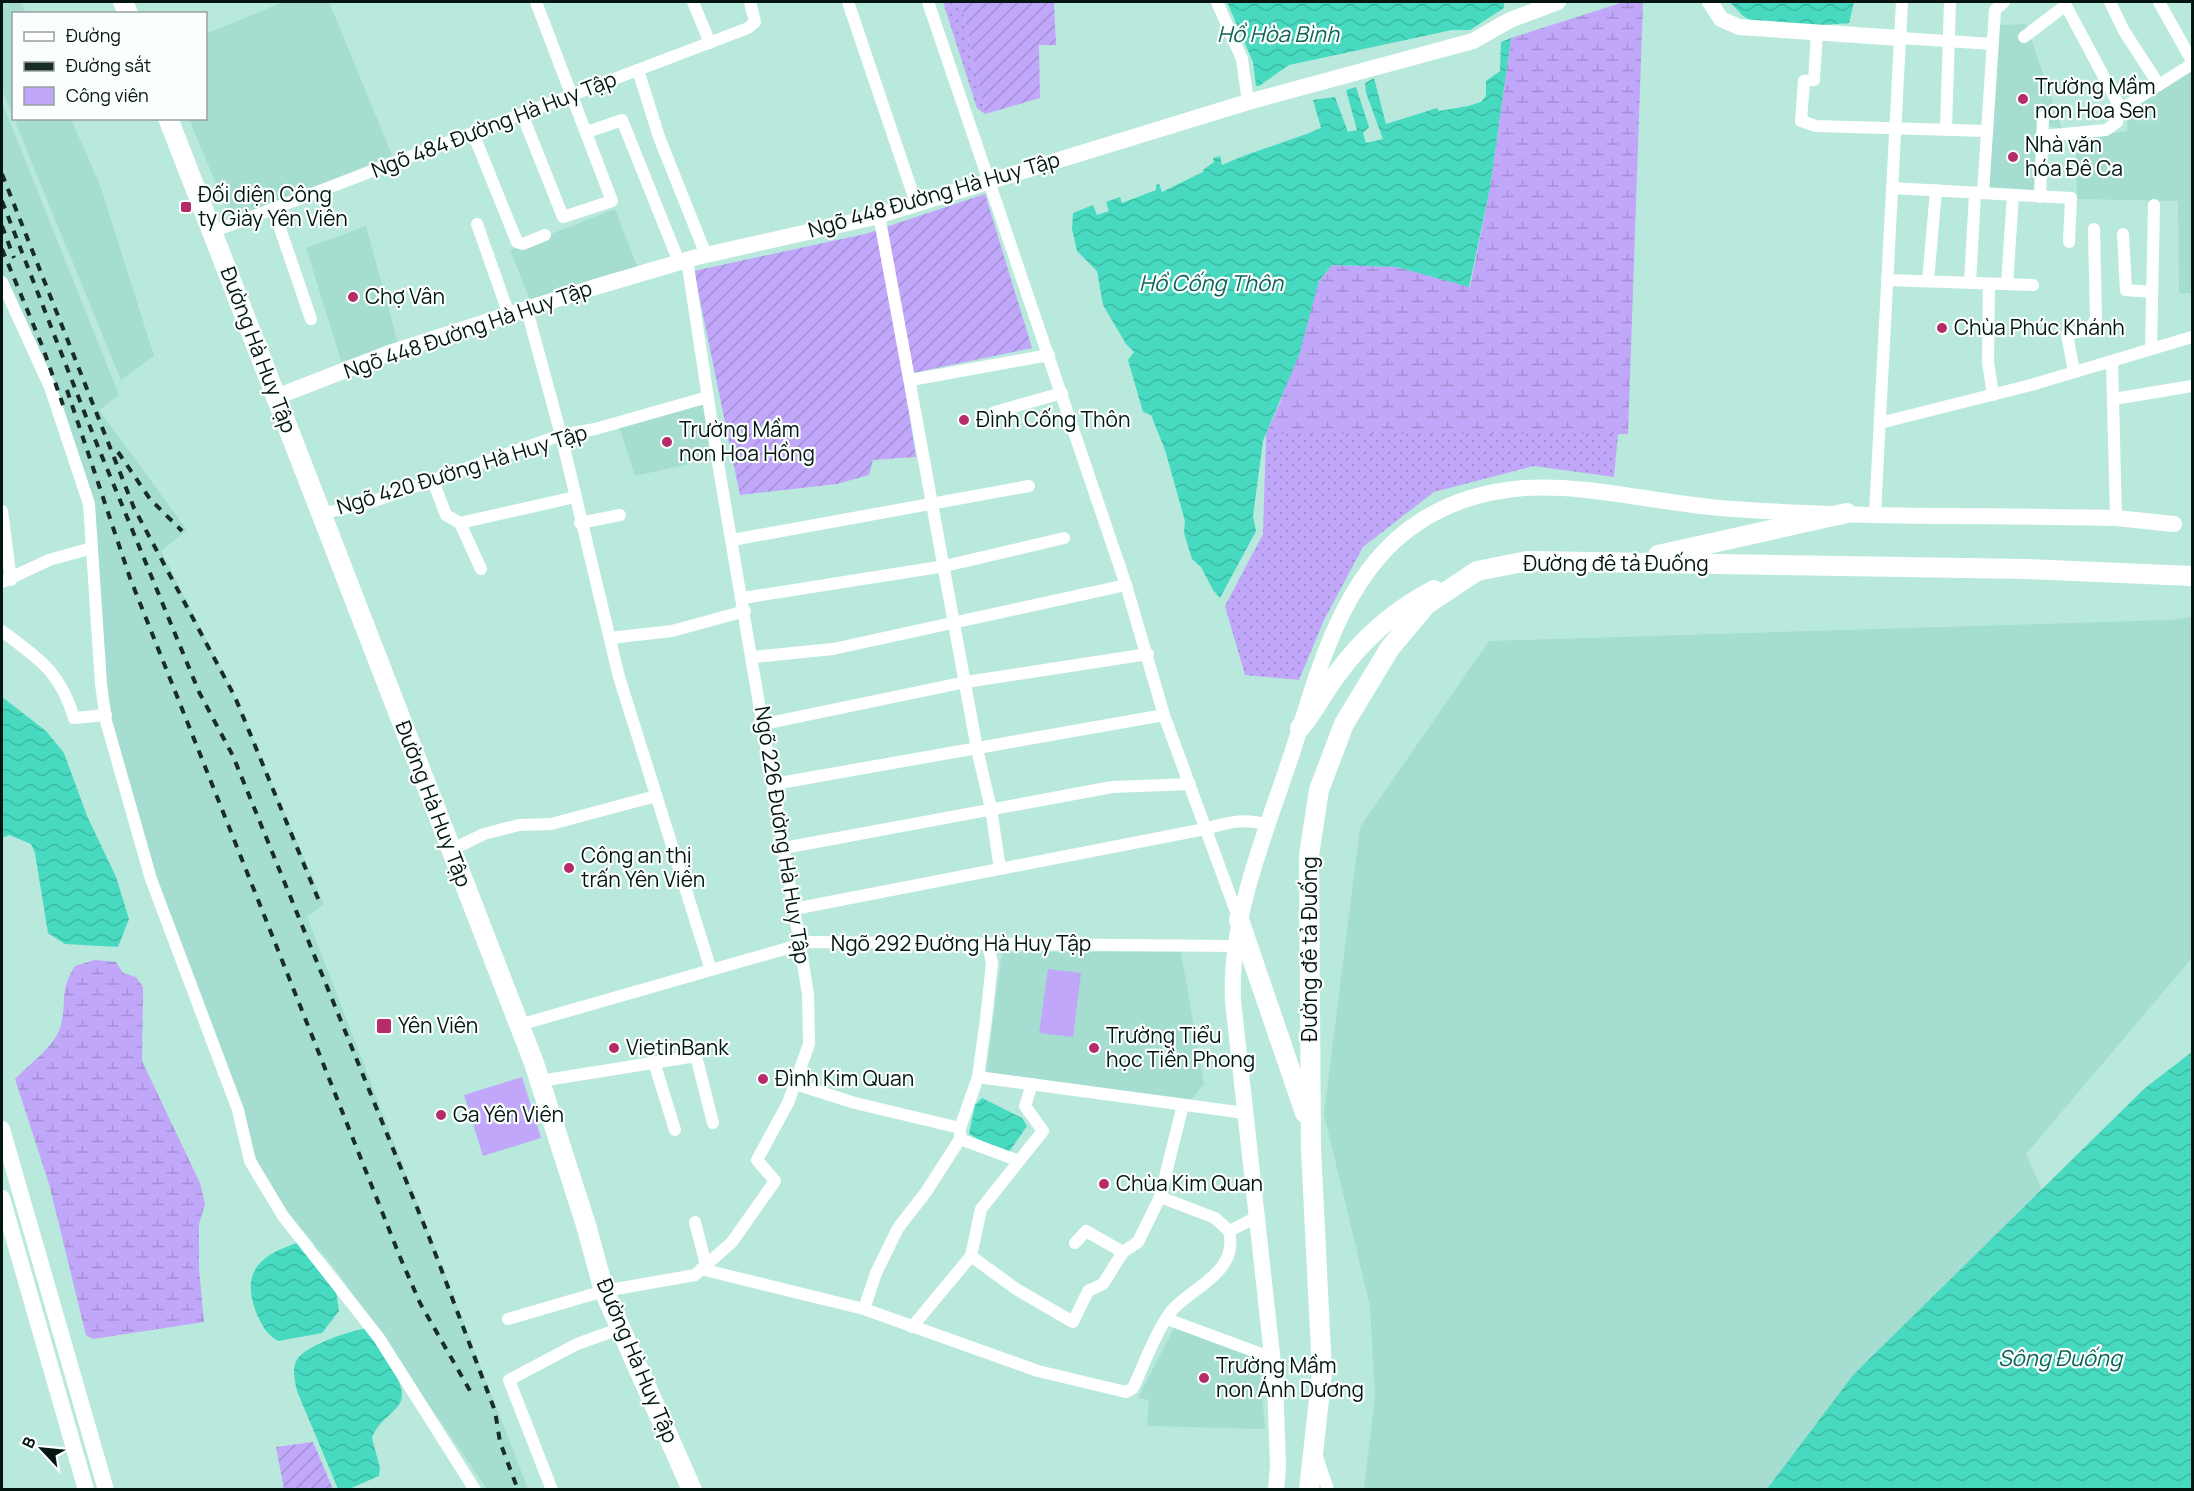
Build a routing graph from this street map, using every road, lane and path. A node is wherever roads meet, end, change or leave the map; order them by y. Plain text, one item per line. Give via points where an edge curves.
1 (536, 2) edge
2 (693, 2) edge
3 (750, 2) edge
4 (848, 2) edge
5 (928, 2) edge
6 (1217, 2) edge
7 (1558, 2) edge
8 (1710, 2) edge
9 (1902, 2) edge
10 (1950, 2) edge
11 (2004, 2) edge
12 (2110, 2) edge
13 (2159, 2) edge
14 (2065, 3) edge
15 (1817, 32) junction
16 (2024, 37) dead end
17 (1900, 38) junction
18 (1950, 40) junction
19 (710, 43) junction
20 (1992, 44) junction
21 (2193, 62) edge
22 (638, 70) junction
23 (2159, 85) junction
24 (574, 95) junction
25 (1248, 102) junction
26 (2121, 109) junction
27 (522, 114) junction
28 (2043, 117) dead end
29 (169, 120) edge
30 (1897, 128) junction
31 (1947, 129) junction
32 (1987, 130) junction
33 (587, 132) junction
34 (473, 133) junction
35 (2042, 136) junction
36 (990, 180) junction
37 (1892, 188) junction
38 (1936, 190) junction
39 (1979, 193) junction
40 (2013, 195) junction
41 (2040, 196) junction
42 (916, 203) junction
43 (2154, 205) dead end
44 (273, 208) junction
45 (879, 215) junction
46 (477, 224) dead end
47 (2094, 229) dead end
48 (212, 232) junction
49 (2123, 234) dead end
50 (545, 235) dead end
51 (2069, 242) dead end
52 (706, 255) junction
53 (683, 261) junction
54 (1887, 280) junction
55 (1928, 281) junction
56 (2, 282) edge
57 (1971, 283) junction
58 (1989, 284) junction
59 (2007, 284) junction
60 (2033, 285) dead end
61 (2152, 292) junction
62 (527, 309) junction
63 (509, 315) junction
64 (311, 319) dead end
65 (2193, 337) edge
66 (2151, 349) junction
67 (1049, 355) junction
68 (2112, 361) junction
69 (2074, 372) junction
70 (911, 380) junction
71 (2193, 386) edge
72 (1062, 393) junction
73 (1993, 395) junction
74 (276, 397) junction
75 (708, 397) junction
76 (2114, 399) junction
77 (995, 412) dead end
78 (1880, 423) junction
79 (561, 435) junction
80 (433, 481) junction
81 (1029, 486) dead end
82 (575, 497) junction
83 (934, 503) junction
84 (2, 513) edge
85 (1848, 513) junction
86 (1875, 513) junction
87 (321, 514) junction
88 (620, 515) dead end
89 (2116, 518) junction
90 (580, 522) junction
91 (459, 523) junction
92 (2174, 524) dead end
93 (1064, 538) dead end
94 (732, 540) junction
95 (92, 548) junction
96 (1626, 562) junction
97 (945, 566) junction
98 (481, 569) dead end
99 (1477, 571) junction
100 (2193, 576) edge
101 (6, 581) edge
102 (1126, 585) junction
103 (743, 598) junction
104 (745, 611) junction
105 (955, 622) junction
106 (2, 631) edge
107 (610, 638) junction
108 (1148, 654) junction
109 (753, 657) junction
110 (966, 682) junction
111 (106, 715) junction
112 (1164, 715) junction
113 (764, 724) junction
114 (1300, 728) junction
115 (977, 749) junction
116 (774, 784) junction
117 (1190, 784) junction
118 (656, 796) junction
119 (991, 809) junction
120 (1269, 825) junction
121 (1205, 829) junction
122 (784, 848) junction
123 (451, 850) junction
124 (1000, 869) junction
125 (794, 909) junction
126 (1239, 920) junction
127 (800, 945) junction
128 (988, 945) junction
129 (1235, 946) junction
130 (711, 970) junction
131 (519, 1025) junction
132 (654, 1062) junction
133 (978, 1077) junction
134 (540, 1081) junction
135 (795, 1084) junction
136 (1032, 1084) junction
137 (1183, 1105) junction
138 (1245, 1113) junction
139 (713, 1123) dead end
140 (2, 1129) edge
141 (675, 1130) dead end
142 (1311, 1130) junction
143 (960, 1133) junction
144 (1019, 1161) junction
145 (1160, 1197) junction
146 (2, 1198) edge
147 (1257, 1217) junction
148 (695, 1222) dead end
149 (1229, 1230) junction
150 (1074, 1243) dead end
151 (1123, 1252) junction
152 (971, 1256) junction
153 (704, 1267) junction
154 (604, 1291) junction
155 (864, 1309) junction
156 (508, 1319) dead end
157 (1167, 1319) junction
158 (912, 1327) junction
159 (619, 1329) junction
160 (1272, 1358) junction
161 (1313, 1449) junction
162 (86, 1490) edge
163 (106, 1490) edge
164 (475, 1490) edge
165 (552, 1490) edge
166 (692, 1490) edge
167 (1276, 1490) edge
168 (1309, 1490) edge
169 (1328, 1490) edge

1 - 24 street
2 - 19 street
3 - 19 street, Ngõ 484 Đường Hà Huy Tập via 755,22
4 - 42 street
5 - 36 street
6 - 25 street via 1242,59
7 - 25 street, Ngõ 448 Đường Hà Huy Tập via 1510,20 1473,40
8 - 15 street via 1721,19 1739,27
9 - 17 street
10 - 18 street
11 - 20 street via 1995,10
12 - 23 street
13 - 21 street
14 - 16 street
14 - 26 street
15 - 17 street
15 - 30 street via 1814,80 1804,81 1801,121 1816,126
17 - 18 street
17 - 30 street
18 - 20 street
18 - 31 street
19 - 22 street, Ngõ 484 Đường Hà Huy Tập
20 - 32 street
21 - 23 street
22 - 24 street, Ngõ 484 Đường Hà Huy Tập
22 - 52 street via 658,137
23 - 26 street
24 - 27 street, Ngõ 484 Đường Hà Huy Tập
24 - 33 street
25 - 36 street, Ngõ 448 Đường Hà Huy Tập
26 - 35 street via 2117,122 2106,130
27 - 33 street via 563,217 612,201
27 - 34 street, Ngõ 484 Đường Hà Huy Tập
28 - 35 street
29 - 48 main road, Đường Hà Huy Tập
30 - 31 street
30 - 37 street
31 - 32 street
32 - 39 street
33 - 53 street, Ngõ 226 Đường Hà Huy Tập via 622,120
34 - 44 street, Ngõ 484 Đường Hà Huy Tập
34 - 50 street via 517,242 523,244
35 - 41 street
36 - 42 street, Ngõ 448 Đường Hà Huy Tập
36 - 67 street
37 - 38 street
37 - 54 street
38 - 39 street
38 - 55 street
39 - 40 street
39 - 57 street
40 - 41 street
40 - 59 street
41 - 51 street via 2071,198
42 - 45 street, Ngõ 448 Đường Hà Huy Tập
43 - 61 street
44 - 48 street, Ngõ 484 Đường Hà Huy Tập
44 - 64 street
45 - 52 street, Ngõ 448 Đường Hà Huy Tập
45 - 70 street
46 - 63 street
47 - 69 street via 2096,319 2088,330 2067,334
48 - 74 main road, Đường Hà Huy Tập
49 - 61 street via 2126,290
52 - 53 street, Ngõ 448 Đường Hà Huy Tập
53 - 62 street, Ngõ 448 Đường Hà Huy Tập
53 - 75 street, Ngõ 226 Đường Hà Huy Tập
54 - 55 street
54 - 78 street
55 - 57 street
56 - 95 street via 50,387 89,504
57 - 58 street
58 - 59 street
58 - 73 street via 1988,362
59 - 60 street
61 - 66 street
62 - 63 street, Ngõ 448 Đường Hà Huy Tập
62 - 79 street
63 - 74 street, Ngõ 448 Đường Hà Huy Tập via 392,352
65 - 66 street
66 - 68 street
67 - 70 street
67 - 72 street
68 - 69 street
68 - 76 street
69 - 73 street
70 - 83 street
71 - 76 street
72 - 77 street
72 - 102 street
73 - 78 street
74 - 87 main road, Đường Hà Huy Tập
75 - 79 street, Ngõ 420 Đường Hà Huy Tập
75 - 94 street, Ngõ 226 Đường Hà Huy Tập
76 - 89 street
78 - 86 street
79 - 80 street, Ngõ 420 Đường Hà Huy Tập
79 - 82 street
80 - 87 street, Ngõ 420 Đường Hà Huy Tập
80 - 91 street via 446,515
81 - 83 street
82 - 90 street
82 - 91 street
83 - 94 street
83 - 97 street
84 - 101 street
85 - 86 street
85 - 96 main road
85 - 114 street via 1700,507 1553,488 1501,490 1461,500 1418,522 1361,579 1332,636
86 - 89 street
87 - 123 main road, Đường Hà Huy Tập
88 - 90 street
89 - 92 street
90 - 107 street
91 - 98 street
93 - 97 street
94 - 103 street, Ngõ 226 Đường Hà Huy Tập
95 - 101 street via 49,560
95 - 111 street
96 - 99 main road, Đường đê tả Đuống via 1527,561
96 - 100 main road, Đường đê tả Đuống
97 - 103 street
97 - 105 street
99 - 114 main road via 1412,602 1369,635
99 - 142 main road, Đường đê tả Đuống via 1426,605 1390,648 1344,724 1320,790 1309,855
102 - 105 street
102 - 108 street
103 - 104 street, Ngõ 226 Đường Hà Huy Tập
104 - 107 street via 672,631
104 - 109 street, Ngõ 226 Đường Hà Huy Tập
105 - 109 street via 833,649
105 - 110 street
106 - 111 street via 46,664 67,692 74,718
107 - 118 street
108 - 110 street
108 - 112 street
109 - 113 street, Ngõ 226 Đường Hà Huy Tập
110 - 113 street
110 - 115 street
111 - 164 street via 151,879 238,1110 250,1161 283,1216 379,1338
112 - 115 street
112 - 117 street
113 - 116 street, Ngõ 226 Đường Hà Huy Tập
114 - 120 street
115 - 116 street
115 - 119 street
116 - 122 street, Ngõ 226 Đường Hà Huy Tập
117 - 119 street via 1112,787
117 - 121 street
118 - 123 street via 551,824 519,825 484,834
118 - 130 street
119 - 122 street
119 - 124 street
120 - 121 street via 1244,819
120 - 126 street
121 - 124 street
121 - 126 street
122 - 125 street, Ngõ 226 Đường Hà Huy Tập
123 - 131 main road, Đường Hà Huy Tập
124 - 125 street
125 - 127 street, Ngõ 226 Đường Hà Huy Tập
126 - 129 street
126 - 142 main road
127 - 128 street, Ngõ 292 Đường Hà Huy Tập
127 - 130 street, Ngõ 292 Đường Hà Huy Tập
127 - 135 street, Ngõ 226 Đường Hà Huy Tập via 808,994 809,1044
128 - 129 street, Ngõ 292 Đường Hà Huy Tập
128 - 133 street via 992,963
129 - 138 street via 1233,1001
130 - 131 street, Ngõ 292 Đường Hà Huy Tập
131 - 134 main road, Đường Hà Huy Tập
132 - 134 street
132 - 139 street via 696,1056
132 - 141 street
133 - 136 street
133 - 143 street
134 - 154 main road, Đường Hà Huy Tập
135 - 143 street
135 - 153 street, Ngõ 226 Đường Hà Huy Tập via 757,1160 775,1180 732,1242
136 - 137 street
136 - 144 street via 1025,1106 1043,1131
137 - 138 street
137 - 145 street
138 - 147 street
140 - 163 street
142 - 161 main road, Đường đê tả Đuống via 1322,1372
143 - 144 street
143 - 155 street via 926,1192 898,1228
144 - 152 street via 981,1209
145 - 149 street via 1215,1218
145 - 151 street via 1138,1242
146 - 162 street
147 - 149 street
147 - 160 street
148 - 153 street
149 - 157 street via 1229,1250 1220,1267 1207,1284 1170,1312
150 - 151 street via 1086,1231
151 - 152 street via 1103,1284 1088,1291 1073,1322 1016,1289
152 - 158 street
153 - 154 street, Ngõ 226 Đường Hà Huy Tập via 694,1275
153 - 155 street
154 - 156 street, Ngõ 226 Đường Hà Huy Tập
154 - 159 main road, Đường Hà Huy Tập
155 - 158 street
157 - 158 street via 1133,1388 1126,1392 1038,1371
157 - 160 street
159 - 165 street via 577,1344 509,1380
159 - 166 main road, Đường Hà Huy Tập
160 - 167 street via 1278,1456
161 - 168 main road, Đường đê tả Đuống
161 - 169 street

